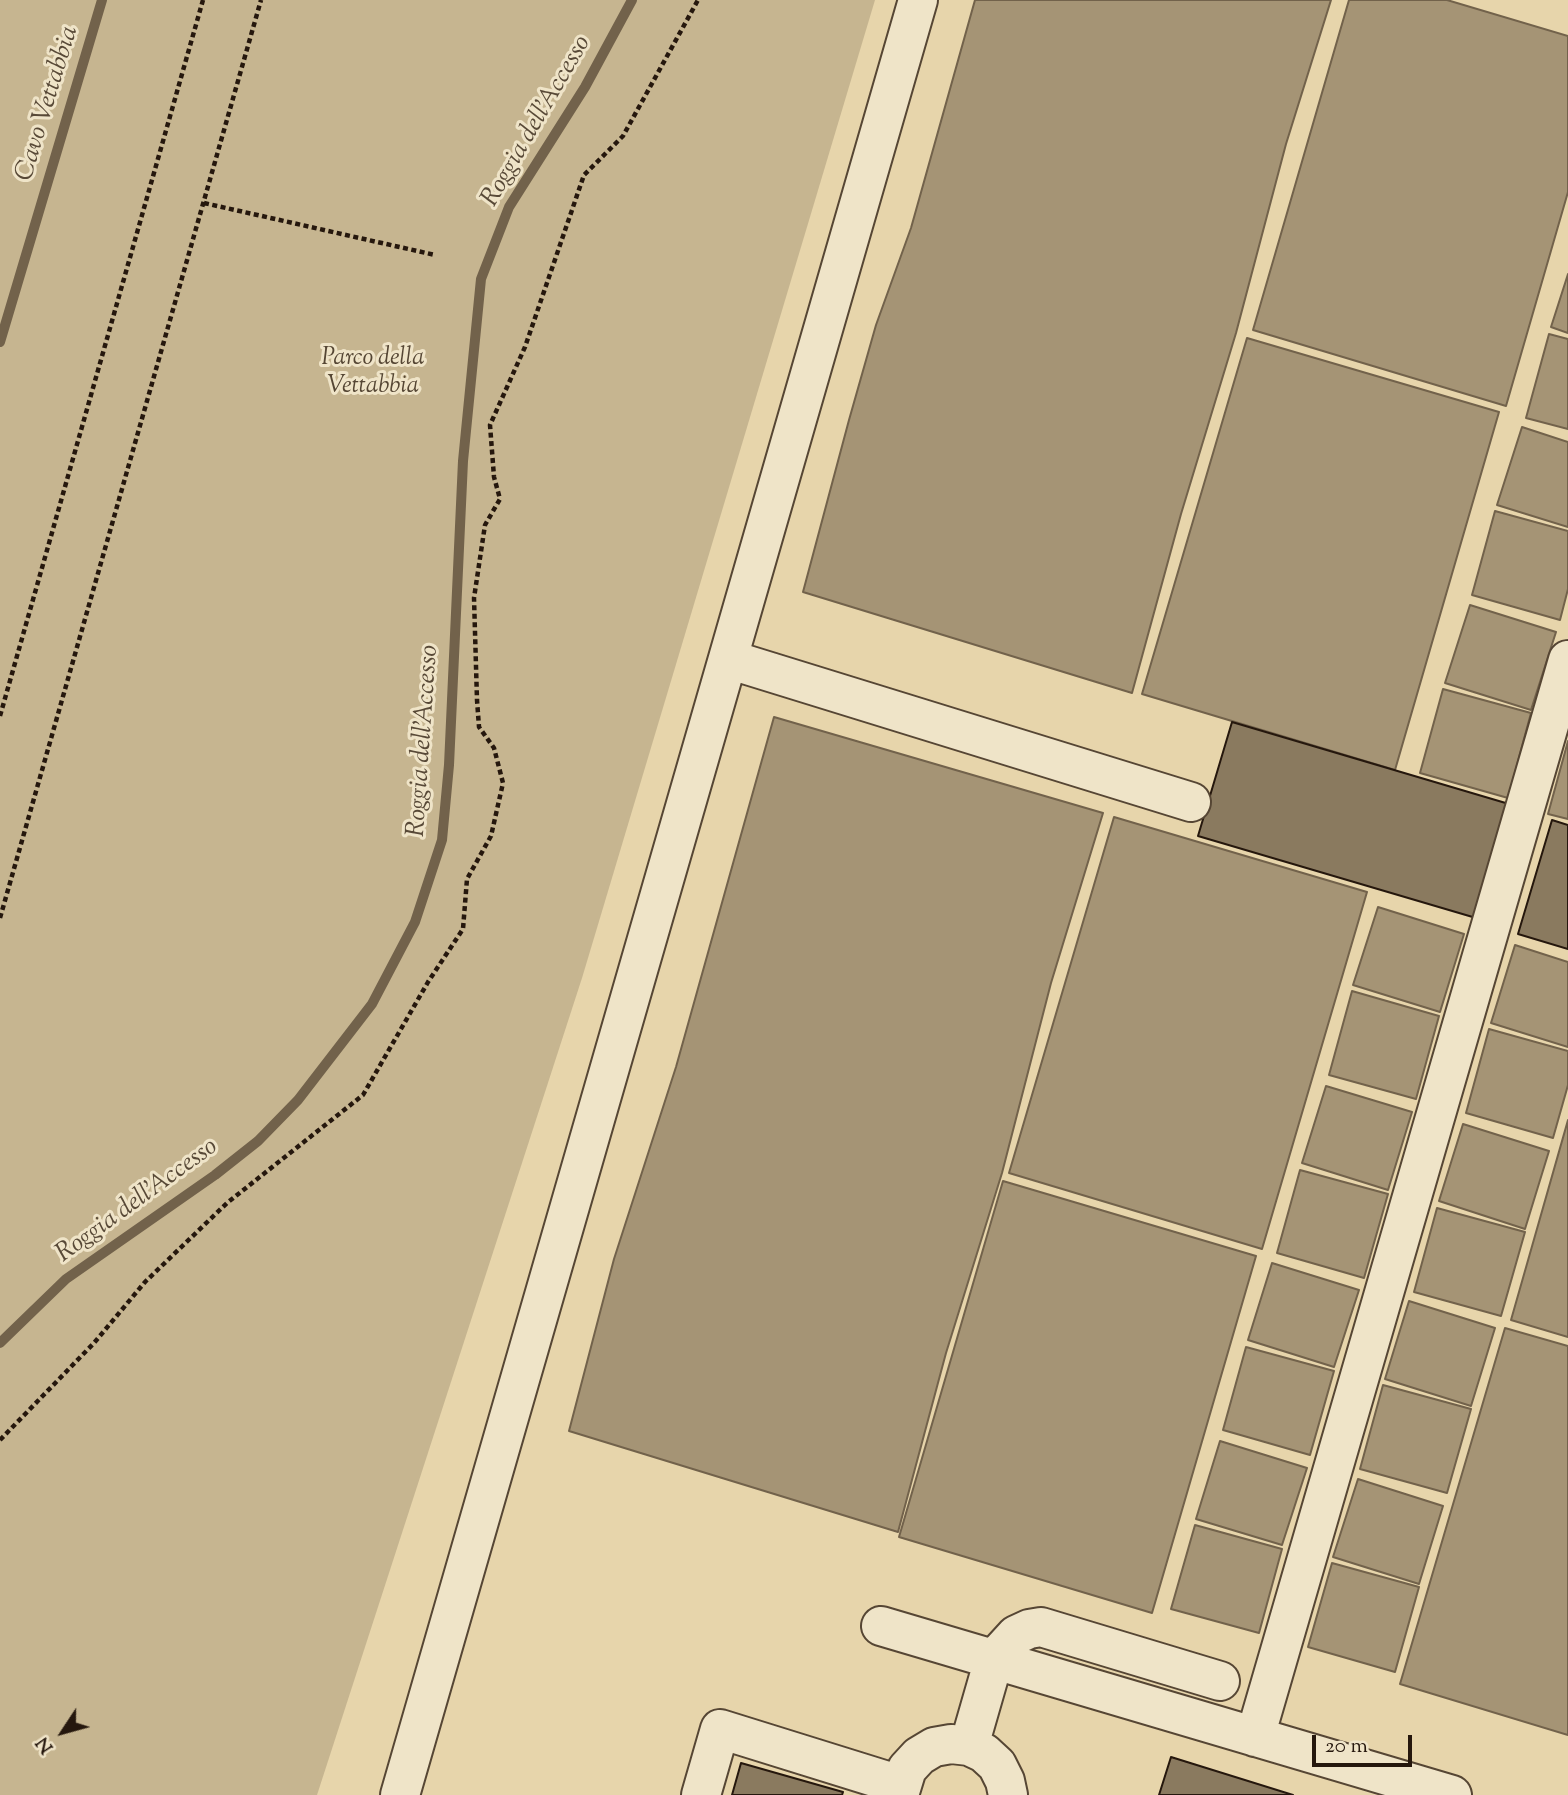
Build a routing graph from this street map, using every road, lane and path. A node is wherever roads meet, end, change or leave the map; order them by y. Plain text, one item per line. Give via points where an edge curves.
1 (203, 0) edge
2 (261, 0) edge
3 (698, 0) edge
4 (918, 0) edge
5 (204, 203) junction
6 (435, 255) dead end
7 (728, 659) junction
8 (1568, 660) edge
9 (0, 716) edge
10 (1191, 802) dead end
11 (0, 918) edge
12 (0, 1440) edge
13 (881, 1626) dead end
14 (994, 1659) junction
15 (1220, 1681) dead end
16 (1260, 1722) junction
17 (969, 1746) junction
18 (900, 1790) edge
19 (400, 1795) edge
20 (701, 1795) edge
21 (1008, 1795) edge
22 (1448, 1795) edge

1 - 9 path
2 - 5 path
3 - 12 path via 623,136 584,175 525,348 491,425 500,499 485,525 474,598 477,700 479,727 494,748 503,783 491,836 467,879 463,929 363,1096 227,1203 145,1282
4 - 7 lane
5 - 6 path
5 - 11 path
7 - 10 lane
7 - 19 lane
8 - 16 lane
13 - 14 lane
14 - 15 lane via 1016,1636 1041,1627
14 - 16 lane
14 - 17 lane
16 - 22 lane
17 - 18 lane via 951,1744 919,1756 907,1769
17 - 21 lane via 997,1765
18 - 20 lane via 720,1730

